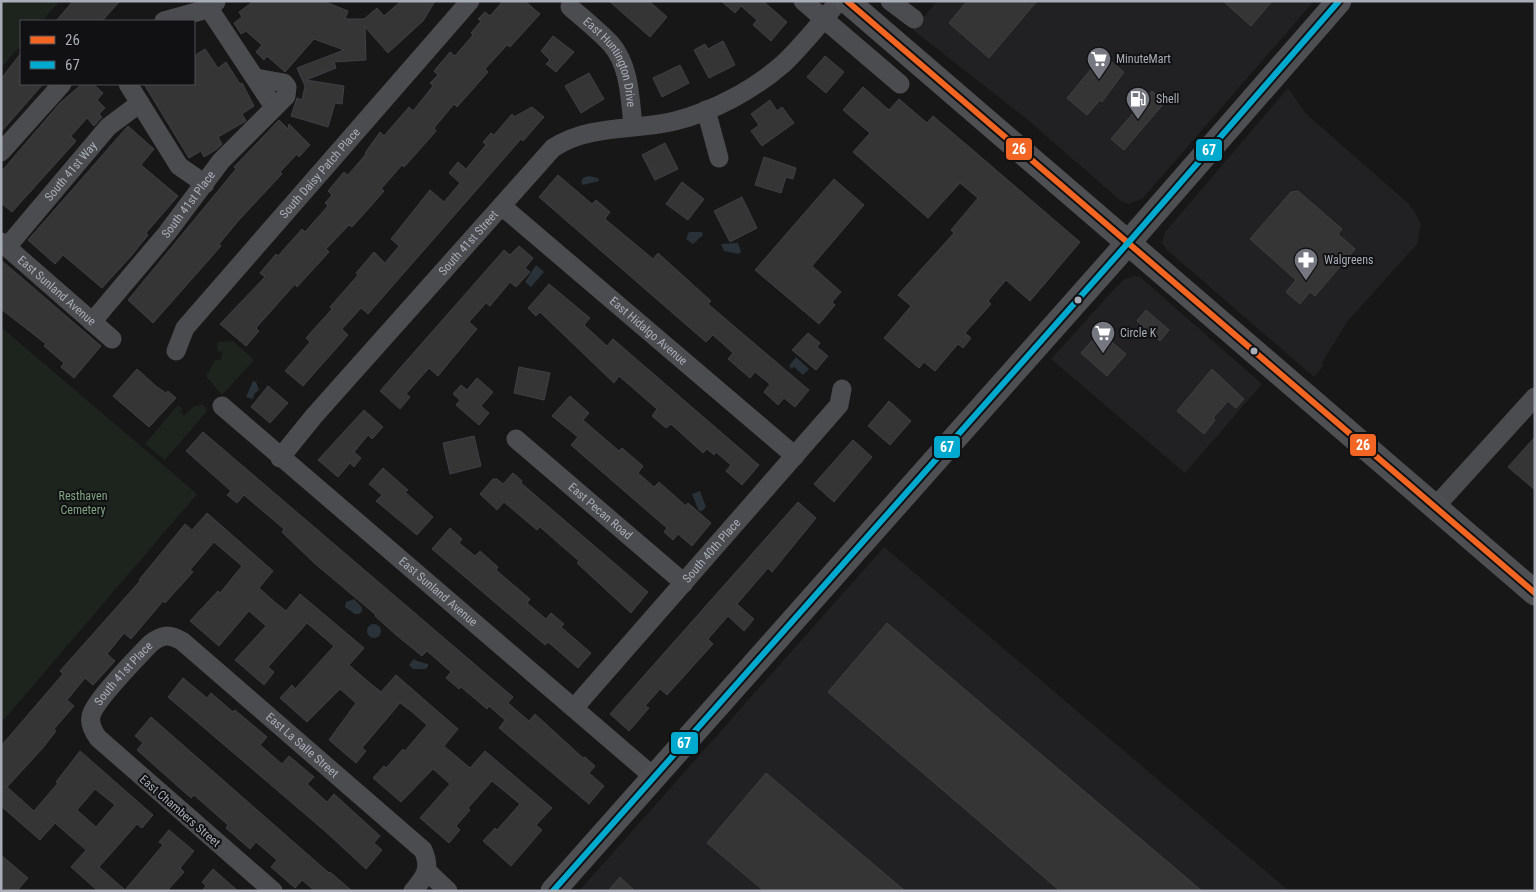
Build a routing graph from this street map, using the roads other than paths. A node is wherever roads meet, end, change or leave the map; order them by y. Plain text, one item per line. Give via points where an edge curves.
1 (470, 1) edge
2 (803, 1) edge
3 (839, 1) edge
4 (847, 1) edge
5 (890, 1) edge
6 (1339, 1) edge
7 (210, 4) edge
8 (570, 7) dead end
9 (823, 18) junction
10 (914, 19) dead end
11 (167, 20) edge
12 (256, 78) junction
13 (900, 84) dead end
14 (61, 85) edge
15 (129, 85) edge
16 (140, 103) junction
17 (274, 107) junction
18 (706, 110) junction
19 (633, 126) junction
20 (1, 152) edge
21 (719, 158) dead end
22 (205, 184) junction
23 (503, 207) junction
24 (1128, 243) junction
25 (4, 245) edge
26 (92, 322) junction
27 (112, 339) dead end
28 (176, 351) dead end
29 (842, 389) dead end
30 (1535, 397) edge
31 (222, 406) dead end
32 (516, 439) dead end
33 (795, 456) junction
34 (280, 458) junction
35 (1435, 507) junction
36 (684, 583) junction
37 (1535, 593) edge
38 (171, 635) joint
39 (574, 708) junction
40 (91, 727) joint
41 (655, 778) junction
42 (422, 880) edge
43 (273, 891) edge
44 (448, 891) edge
45 (553, 891) edge

1 - 28 street, South Daisy Patch Place via 185,328
2 - 9 street
3 - 9 street, South 41st Street
4 - 24 main road
5 - 10 street
6 - 24 main road
7 - 11 street
7 - 12 street
8 - 19 street, East Huntington Drive via 612,45 620,60 629,82
9 - 13 street
9 - 18 street, South 41st Street via 766,78 736,97
12 - 17 street
12 - 17 street, South 41st Place via 284,83 286,96
14 - 20 street
15 - 16 street
16 - 22 street via 179,166
16 - 25 street, South 41st Way via 108,127
17 - 22 street, South 41st Place via 221,161
18 - 19 street, South 41st Street via 675,120
18 - 21 street
19 - 23 street, South 41st Street via 587,132 553,148
22 - 26 street, South 41st Place
23 - 33 street, East Hidalgo Avenue
23 - 34 street, South 41st Street
24 - 35 main road
24 - 41 main road
25 - 26 street, East Sunland Avenue
26 - 27 street, East Sunland Avenue
29 - 33 street, South 40th Place via 839,405
30 - 35 street
31 - 34 street, East Sunland Avenue
32 - 36 street, East Pecan Road
33 - 36 street, South 40th Place
34 - 39 street, East Sunland Avenue
35 - 37 main road
36 - 39 street, South 40th Place
38 - 40 street, South 41st Place via 160,636 150,644 101,700 91,714
38 - 42 street, East La Salle Street via 182,641 423,850
39 - 41 street, East Sunland Avenue
40 - 43 street, East Chambers Street via 98,738
41 - 45 main road
42 - 44 street, East La Salle Street

